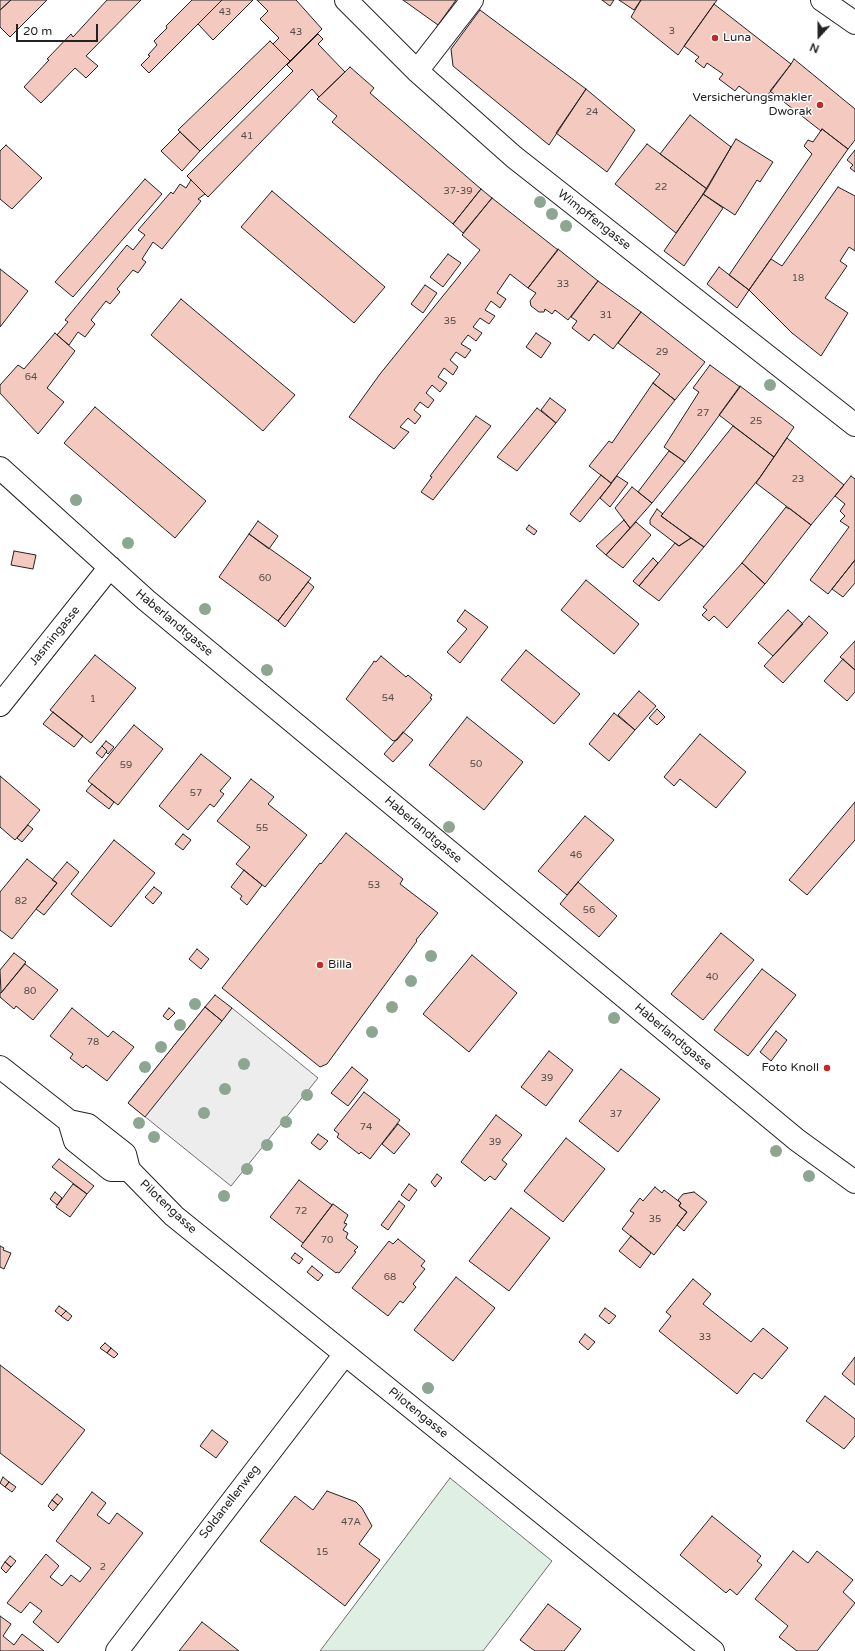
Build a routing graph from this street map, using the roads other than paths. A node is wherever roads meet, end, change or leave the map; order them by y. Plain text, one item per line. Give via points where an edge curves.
1 (346, 0) edge
2 (472, 0) edge
3 (822, 0) edge
4 (855, 24) edge
5 (417, 70) junction
6 (855, 425) edge
7 (0, 468) edge
8 (110, 567) junction
9 (0, 705) edge
10 (0, 1067) edge
11 (855, 1182) edge
12 (344, 1354) junction
13 (117, 1651) edge
14 (712, 1651) edge

1 - 5 street, Wimpffengasse
2 - 5 street
3 - 4 street
5 - 6 street, Wimpffengasse via 514,157
7 - 8 street, Haberlandtgasse
8 - 9 street, Jasmingasse
8 - 11 street, Haberlandtgasse via 158,610 791,1135
10 - 12 street, Pilotengasse via 69,1121 88,1125 125,1154 129,1170 174,1216
12 - 13 street, Soldanellenweg
12 - 14 street, Pilotengasse

